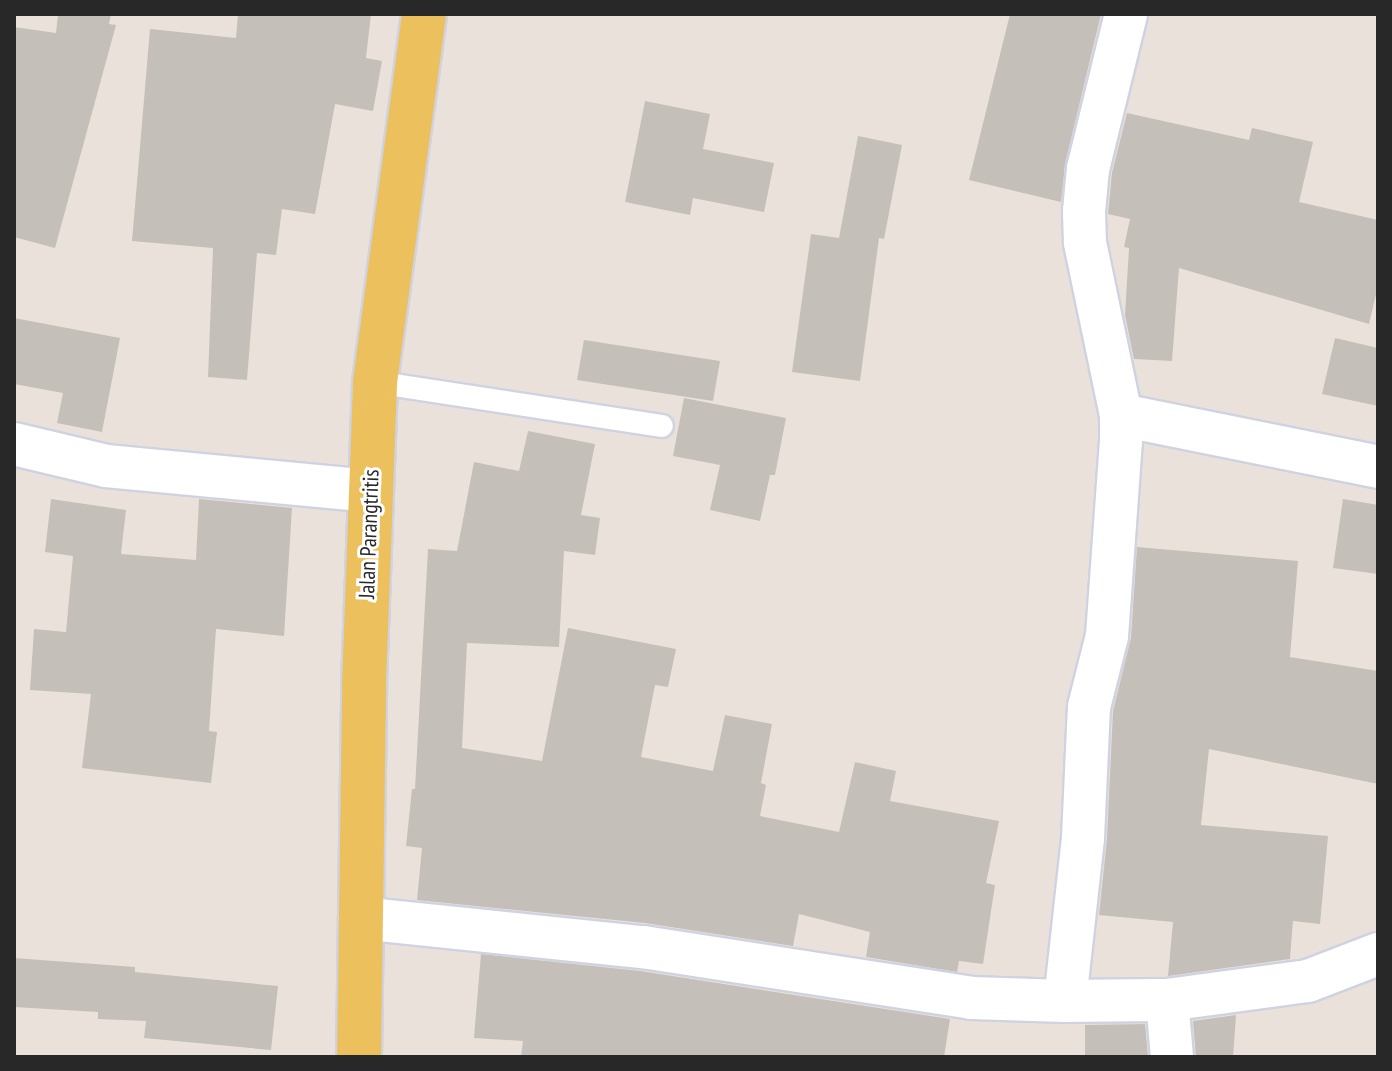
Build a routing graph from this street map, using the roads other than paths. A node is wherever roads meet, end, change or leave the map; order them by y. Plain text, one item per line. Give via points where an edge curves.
1 (424, 14) edge
2 (1126, 14) edge
3 (375, 382) junction
4 (1121, 415) junction
5 (662, 426) dead end
6 (14, 444) edge
7 (1378, 467) edge
8 (370, 491) junction
9 (360, 918) junction
10 (1378, 954) edge
11 (1167, 1000) junction
12 (1065, 1001) junction
13 (359, 1057) edge
14 (1172, 1057) edge

1 - 3 main road, Jalan Parangtritis
2 - 4 street via 1088,169 1084,211 1085,242
3 - 5 lane
3 - 8 main road, Jalan Parangtritis
4 - 7 street
4 - 12 street via 1107,636 1089,707 1083,838
6 - 8 street via 106,466
8 - 9 main road, Jalan Parangtritis
9 - 12 street via 643,947 971,998
9 - 13 main road, Jalan Parangtritis
10 - 11 street via 1308,981
11 - 12 street
11 - 14 street

